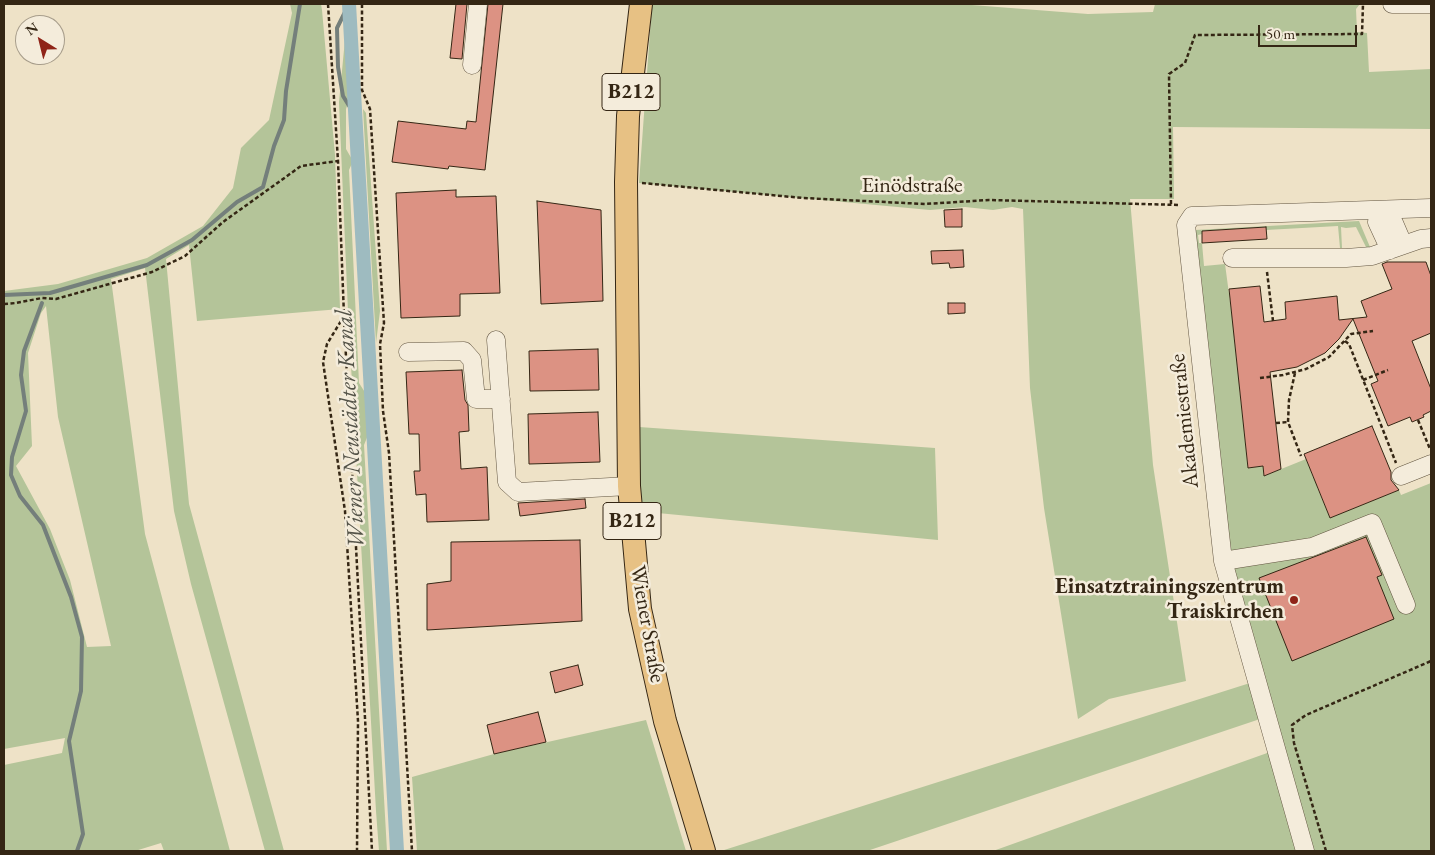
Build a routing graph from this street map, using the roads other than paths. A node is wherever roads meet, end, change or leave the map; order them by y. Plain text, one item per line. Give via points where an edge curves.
1 (478, 4) edge
2 (641, 4) edge
3 (1392, 4) edge
4 (1431, 4) edge
5 (472, 65) dead end
6 (1431, 208) edge
7 (1383, 210) junction
8 (1431, 238) edge
9 (1397, 247) junction
10 (1232, 258) dead end
11 (496, 340) dead end
12 (408, 352) dead end
13 (501, 399) junction
14 (1431, 464) edge
15 (1401, 476) road end
16 (629, 486) junction
17 (1223, 561) junction
18 (1406, 605) dead end
19 (704, 851) edge
20 (1305, 851) edge

1 - 5 street
2 - 16 main road, Wiener Straße / B212 via 628,116 626,182
3 - 4 street
6 - 7 street
7 - 9 street via 1377,222
7 - 17 street, Akademiestraße via 1192,216 1186,225
8 - 9 street
9 - 10 street via 1372,256 1346,258
11 - 13 street
12 - 13 street via 464,351 472,360 476,399
13 - 16 street via 507,482 518,492
14 - 15 street
16 - 19 main road, Wiener Straße / B212 via 640,609 665,721
17 - 18 street via 1312,547 1372,522
17 - 20 street, Akademiestraße

